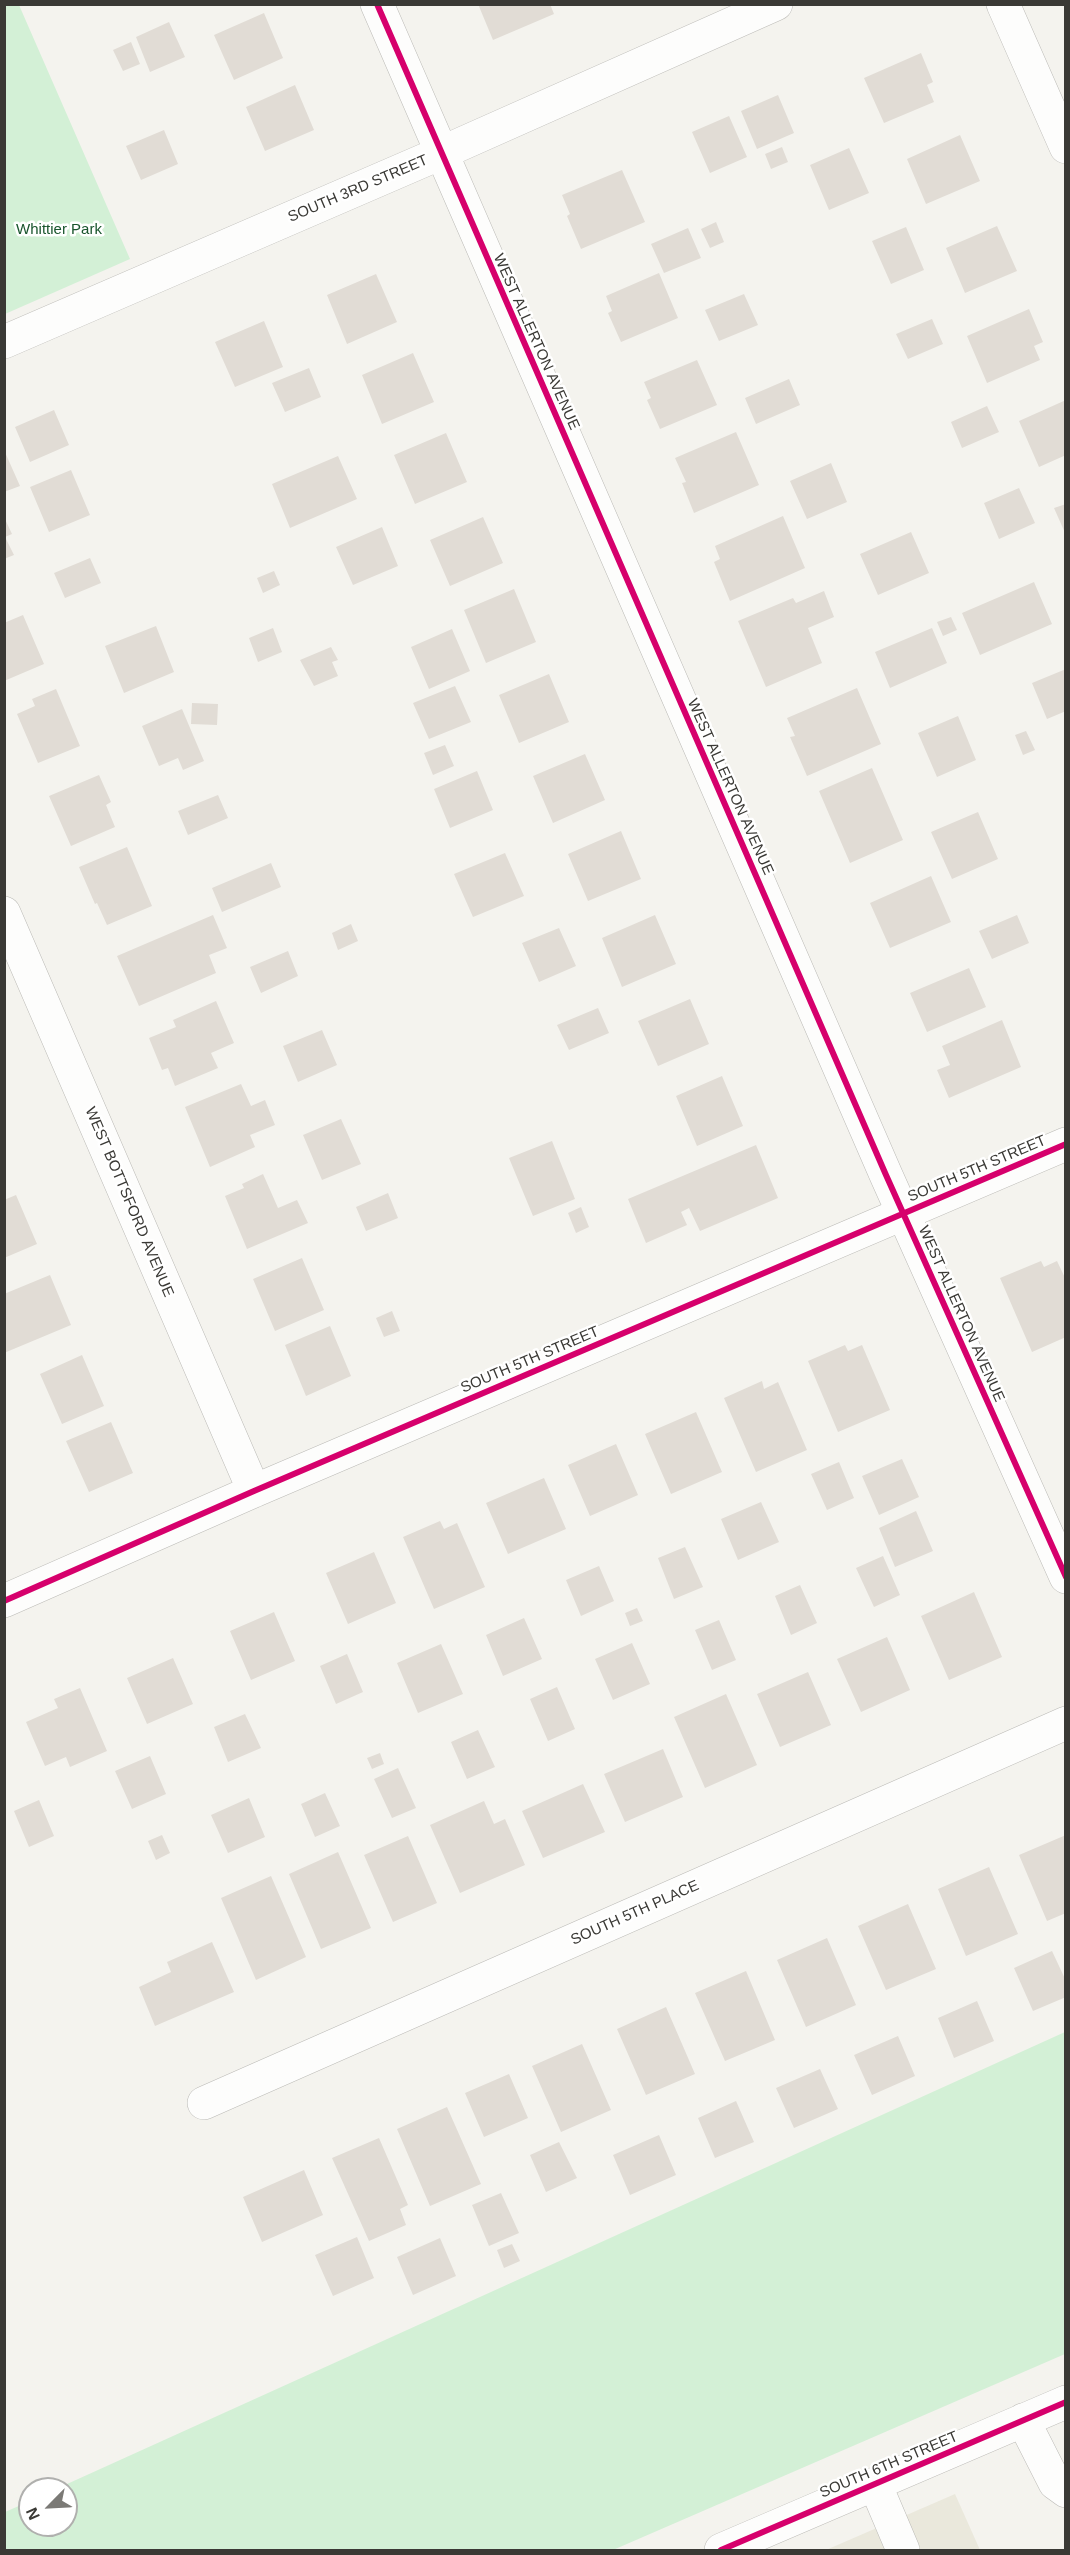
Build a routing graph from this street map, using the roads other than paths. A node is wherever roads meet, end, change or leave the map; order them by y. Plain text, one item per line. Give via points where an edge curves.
1 (377, 4) edge
2 (776, 4) edge
3 (1004, 4) edge
4 (1065, 147) edge
5 (441, 153) junction
6 (4, 342) edge
7 (4, 913) edge
8 (1065, 1144) edge
9 (903, 1214) junction
10 (254, 1491) junction
11 (1065, 1577) edge
12 (4, 1600) edge
13 (1065, 1723) edge
14 (204, 2103) dead end
15 (1065, 2402) edge
16 (1023, 2420) junction
17 (874, 2484) junction
18 (1065, 2491) edge
19 (721, 2550) edge
20 (903, 2550) edge

1 - 5 street, WEST ALLERTON AVENUE
2 - 5 street, SOUTH 3RD STREET
3 - 4 street
5 - 6 street, SOUTH 3RD STREET
5 - 9 street, WEST ALLERTON AVENUE
7 - 10 street, WEST BOTTSFORD AVENUE
8 - 9 street, SOUTH 5TH STREET
9 - 10 street, SOUTH 5TH STREET
9 - 11 street, WEST ALLERTON AVENUE
10 - 12 street, SOUTH 5TH STREET
13 - 14 street, SOUTH 5TH PLACE
15 - 16 street, SOUTH 6TH STREET
16 - 17 street, SOUTH 6TH STREET
16 - 18 street via 1055,2483
17 - 19 street, SOUTH 6TH STREET
17 - 20 street

